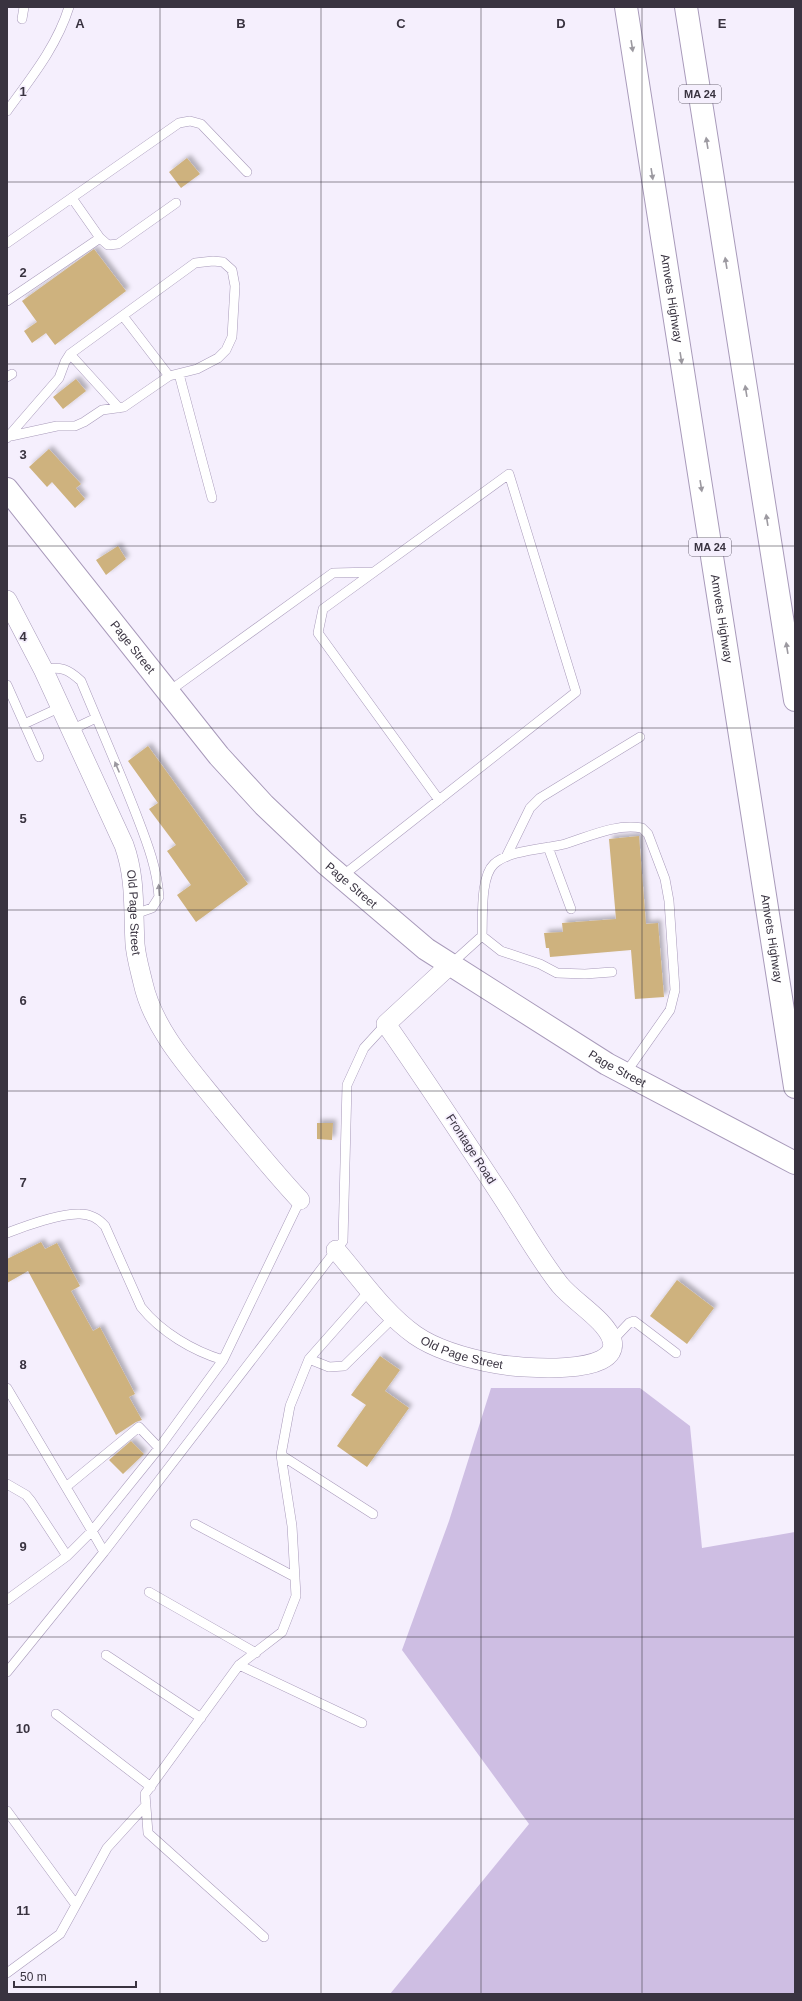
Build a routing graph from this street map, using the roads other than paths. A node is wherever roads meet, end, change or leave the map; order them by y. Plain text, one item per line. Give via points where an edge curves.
1 (24, 7) edge
2 (69, 7) edge
3 (626, 7) edge
4 (686, 7) edge
5 (22, 20) dead end
6 (7, 111) edge
7 (247, 172) dead end
8 (72, 198) junction
9 (176, 203) dead end
10 (100, 238) junction
11 (7, 243) edge
12 (7, 300) edge
13 (123, 316) junction
14 (70, 354) junction
15 (179, 374) junction
16 (169, 376) junction
17 (119, 408) junction
18 (9, 437) edge
19 (7, 489) edge
20 (212, 498) dead end
21 (374, 572) junction
22 (8, 604) edge
23 (43, 668) junction
24 (7, 685) edge
25 (167, 692) junction
26 (795, 700) edge
27 (61, 707) junction
28 (96, 718) junction
29 (24, 724) junction
30 (71, 730) junction
31 (640, 737) dead end
32 (39, 757) dead end
33 (439, 800) junction
34 (548, 847) junction
35 (506, 857) junction
36 (341, 877) junction
37 (572, 909) dead end
38 (135, 914) junction
39 (482, 936) junction
40 (451, 964) junction
41 (612, 972) dead end
42 (386, 1024) junction
43 (625, 1074) junction
44 (795, 1087) edge
45 (795, 1164) edge
46 (300, 1200) joint
47 (7, 1232) edge
48 (336, 1250) junction
49 (370, 1290) junction
50 (394, 1317) junction
51 (612, 1341) junction
52 (676, 1353) dead end
53 (310, 1359) junction
54 (223, 1360) junction
55 (7, 1388) edge
56 (159, 1448) junction
57 (281, 1455) junction
58 (7, 1484) edge
59 (66, 1488) junction
60 (373, 1514) dead end
61 (195, 1524) dead end
62 (92, 1531) junction
63 (104, 1552) junction
64 (67, 1556) junction
65 (295, 1577) junction
66 (149, 1592) dead end
67 (7, 1600) edge
68 (256, 1652) junction
69 (106, 1655) dead end
70 (239, 1665) junction
71 (7, 1672) edge
72 (56, 1714) dead end
73 (201, 1718) junction
74 (362, 1723) dead end
75 (151, 1787) junction
76 (146, 1805) junction
77 (7, 1811) edge
78 (76, 1905) junction
79 (264, 1937) dead end
80 (7, 1972) edge

1 - 5 lane
2 - 6 lane via 49,51
3 -> 44 main road, Amvets Highway / MA 24
26 -> 4 main road, MA 24
7 - 8 lane via 201,124 190,121 179,123
8 - 10 lane
8 - 11 lane
9 - 10 lane via 118,244 108,245
10 - 12 lane
13 - 14 lane
13 - 15 lane via 195,264 223,262 232,270 235,306 232,337 226,350 208,364
13 - 16 lane
14 - 17 lane
14 - 18 lane via 59,378
15 - 16 lane
15 - 20 lane
16 - 17 lane
17 - 18 lane via 102,410 75,426 57,426
19 - 25 main road, Page Street
21 - 25 lane via 333,573
21 - 33 lane via 323,608 318,633
21 - 33 lane via 509,474 576,692
22 - 23 street, Old Page Street
23 - 27 street, Old Page Street
23 - 28 lane via 58,667 71,672 81,681
24 - 29 lane
25 - 36 main road, Page Street via 219,756 264,805
27 - 29 lane
27 - 30 street, Old Page Street
28 - 30 lane
38 -> 28 lane via 152,908 159,897 158,877 128,793
29 - 32 lane
30 - 38 street, Old Page Street via 124,845 134,881
31 - 35 lane via 540,798 530,808
33 - 36 lane
34 - 35 lane
34 - 37 lane
34 - 43 lane via 565,844 595,832 642,828 648,834 665,879 669,901 675,990 670,1010
35 - 39 lane via 494,864 487,878
36 - 40 main road, Page Street via 420,944
38 - 46 street, Old Page Street via 135,946 143,984 155,1017 183,1060 278,1177
39 - 40 lane
39 - 41 lane via 501,950 557,973
40 - 42 street
40 - 43 main road, Page Street
42 - 48 lane via 364,1048 348,1085 343,1241
42 - 51 street, Frontage Road via 421,1073 539,1258 563,1288 604,1326
43 - 45 main road, Page Street
46 - 54 lane
47 - 54 lane via 72,1214 91,1216 100,1220 141,1307 149,1318 206,1355
48 - 49 street, Old Page Street
48 - 63 lane
49 - 50 street, Old Page Street
49 - 53 lane
50 - 51 street, Old Page Street via 416,1336 437,1347 498,1364 539,1368 586,1366 606,1358 613,1350
50 - 53 lane via 344,1366 329,1368
51 - 52 lane via 634,1321
53 - 57 lane via 290,1406
54 - 56 lane
55 - 59 lane
56 - 59 lane via 139,1427
56 - 62 lane
57 - 60 lane
57 - 65 lane via 292,1526
58 - 64 lane via 26,1495
59 - 62 lane
61 - 65 lane
62 - 63 lane
62 - 64 lane
63 - 71 lane
64 - 67 lane
65 - 68 lane via 296,1596 282,1632
66 - 68 lane
68 - 70 lane
69 - 73 lane
70 - 73 lane
70 - 74 lane
72 - 75 lane
73 - 75 lane
75 - 76 lane via 145,1794
76 - 78 lane via 107,1848
76 - 79 lane via 148,1833
77 - 78 lane
78 - 80 lane via 60,1934

